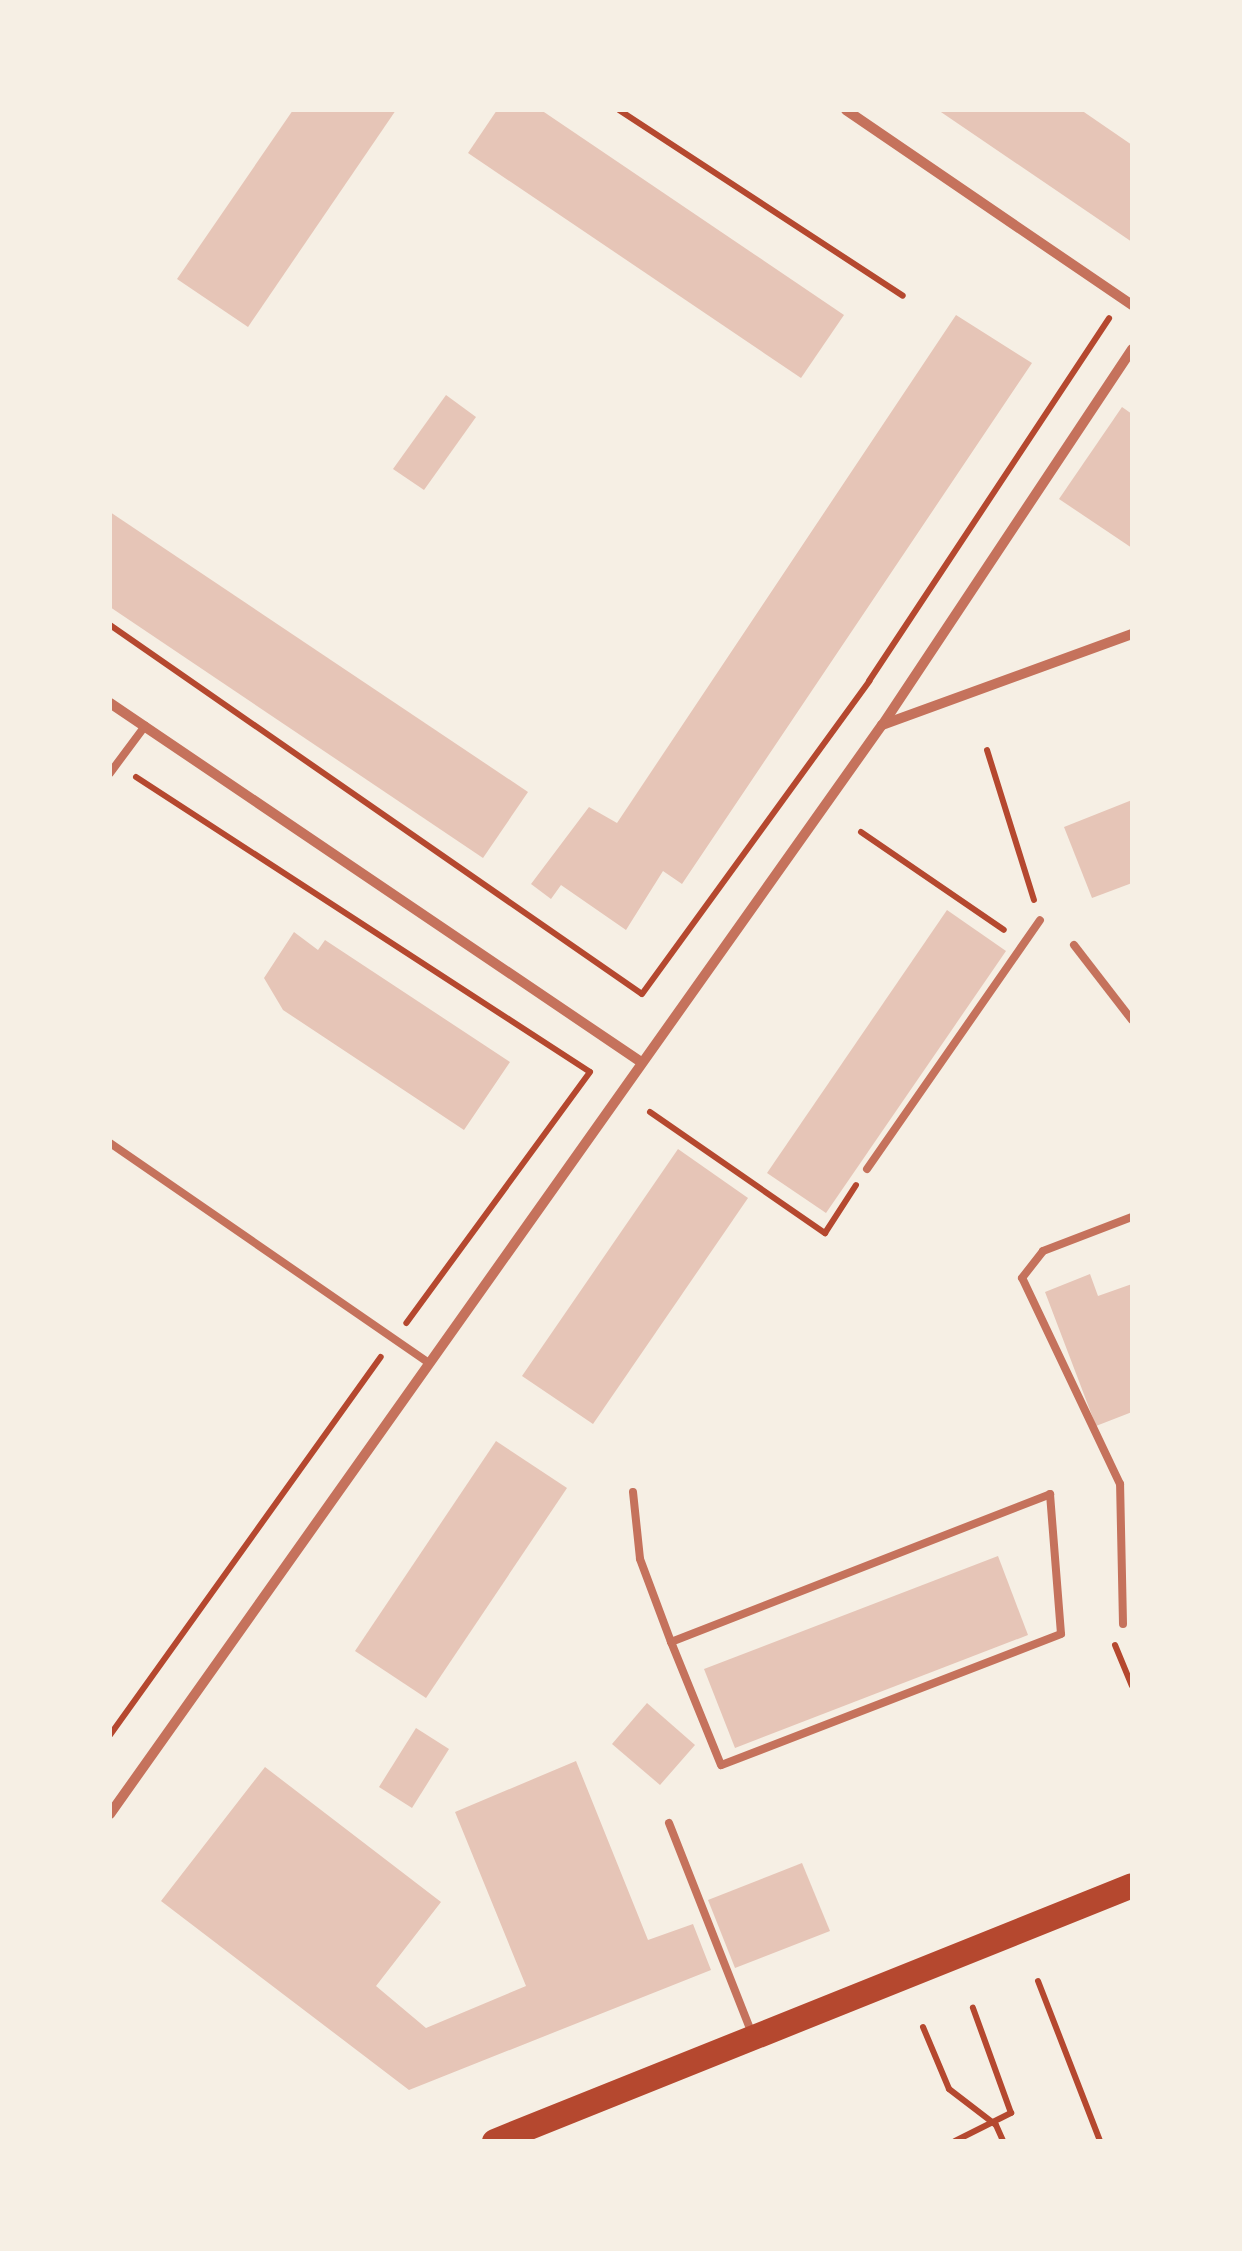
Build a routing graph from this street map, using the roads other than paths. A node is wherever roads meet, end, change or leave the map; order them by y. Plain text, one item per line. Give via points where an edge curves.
1 (846, 110) edge
2 (1127, 301) edge
3 (1132, 350) edge
4 (1132, 634) edge
5 (110, 703) edge
6 (882, 725) junction
7 (145, 726) junction
8 (110, 774) edge
9 (1040, 920) road end
10 (1074, 945) dead end
11 (1132, 1020) edge
12 (638, 1060) junction
13 (110, 1143) edge
14 (867, 1169) road end
15 (1132, 1217) edge
16 (426, 1361) junction
17 (634, 1492) dead end
18 (1123, 1624) dead end
19 (671, 1642) junction
20 (110, 1814) edge
21 (669, 1823) dead end
22 (1132, 1885) edge
23 (752, 2034) junction
24 (494, 2141) edge

1 - 2 street
3 - 6 street
4 - 6 street
5 - 7 street
6 - 12 street
7 - 8 lane
7 - 12 street
9 - 14 lane
10 - 11 lane
12 - 16 street
13 - 16 lane
15 - 18 lane via 1043,1250 1022,1278 1120,1484
16 - 20 street
17 - 19 lane via 640,1559
19 - 19 lane via 833,1578 1050,1494 1062,1634 721,1765
21 - 23 lane
22 - 23 main road
23 - 24 main road

